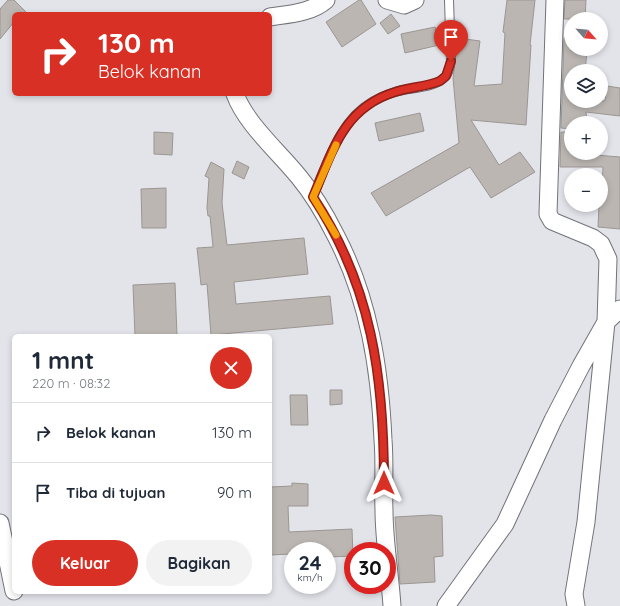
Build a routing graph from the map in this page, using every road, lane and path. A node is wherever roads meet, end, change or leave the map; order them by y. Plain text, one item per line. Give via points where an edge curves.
1 (326, 0) edge
2 (387, 0) edge
3 (416, 0) edge
4 (449, 0) edge
5 (555, 0) edge
6 (272, 17) edge
7 (236, 96) edge
8 (313, 197) junction
9 (620, 310) edge
10 (606, 322) junction
11 (0, 523) edge
12 (12, 582) edge
13 (14, 594) edge
14 (17, 606) edge
15 (392, 606) edge
16 (446, 606) edge
17 (576, 606) edge

1 - 6 street via 319,6 303,11
2 - 3 street via 404,4
4 - 8 lane via 451,61 446,76 434,84 383,97 354,116 341,132
5 - 10 street via 548,214 552,221 594,238 605,251 608,259
7 - 8 street via 261,133
8 - 15 street via 337,237 358,284 369,324 379,381 384,441 384,511
9 - 10 street
10 - 16 street via 553,420 505,524
10 - 17 street via 586,522 574,594
11 - 12 street
13 - 14 street

